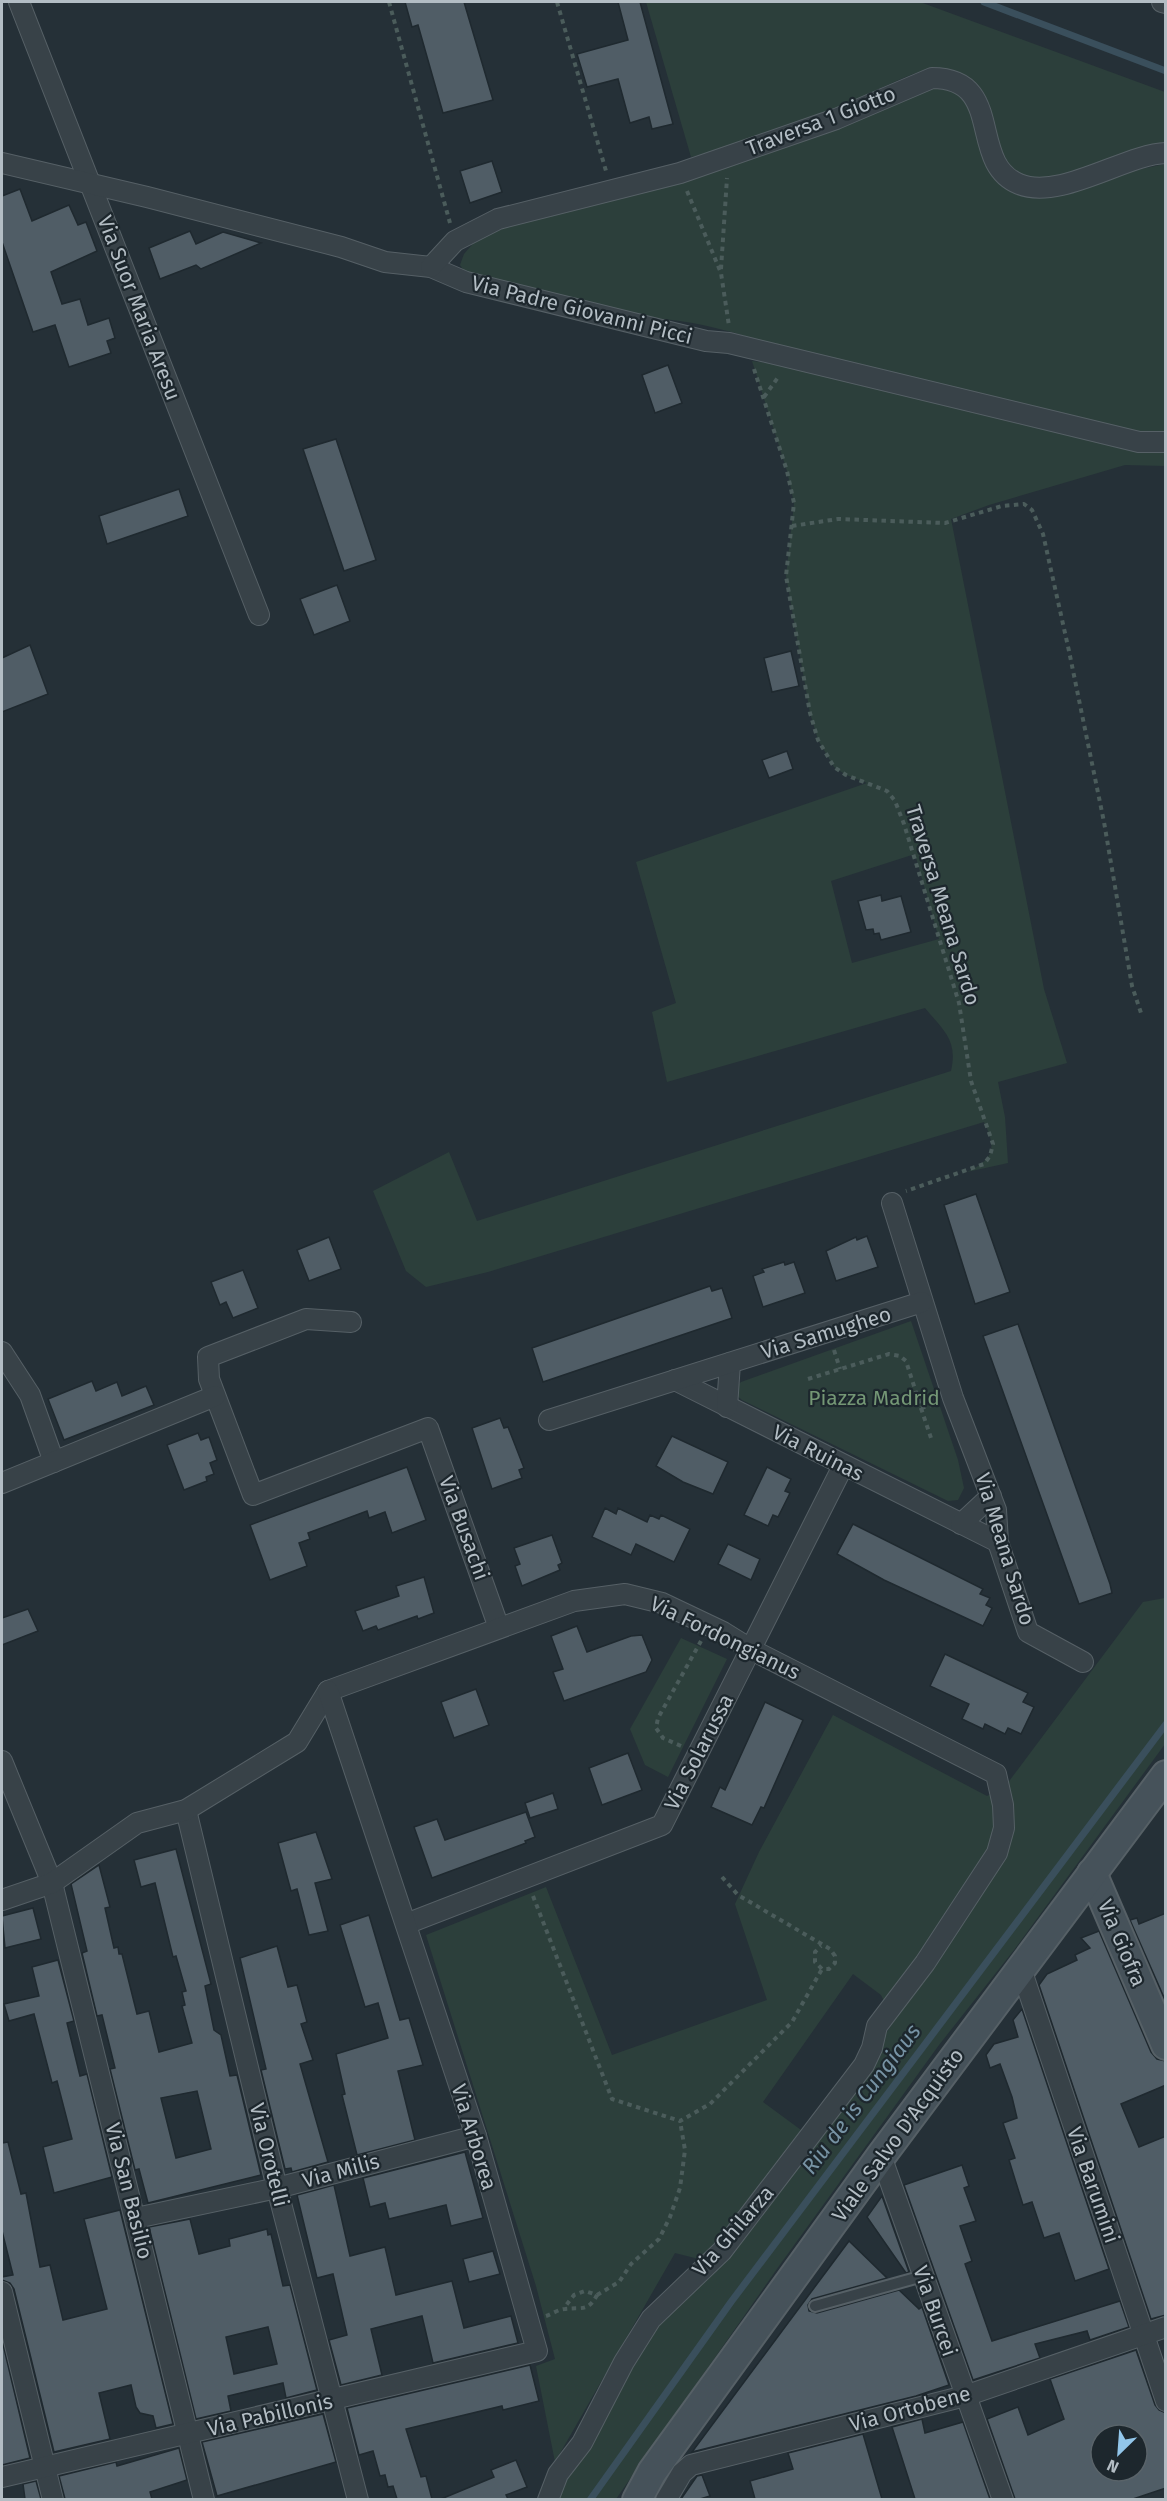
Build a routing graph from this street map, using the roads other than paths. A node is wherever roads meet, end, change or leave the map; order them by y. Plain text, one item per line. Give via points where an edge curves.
1 (19, 2) edge
2 (1166, 153) edge
3 (2, 163) edge
4 (90, 184) junction
5 (431, 267) junction
6 (1166, 442) edge
7 (259, 615) dead end
8 (892, 1203) road end
9 (922, 1302) junction
10 (351, 1322) dead end
11 (2, 1352) edge
12 (730, 1363) junction
13 (675, 1380) junction
14 (215, 1396) junction
15 (727, 1407) junction
16 (549, 1420) dead end
17 (54, 1462) junction
18 (843, 1466) junction
19 (2, 1483) edge
20 (991, 1496) junction
21 (962, 1524) junction
22 (998, 1542) junction
23 (499, 1628) junction
24 (752, 1650) junction
25 (1083, 1662) dead end
26 (328, 1691) junction
27 (2, 1761) edge
28 (996, 1774) joint
29 (1166, 1775) edge
30 (186, 1810) junction
31 (1092, 1873) junction
32 (52, 1883) junction
33 (2, 1900) edge
34 (406, 1924) junction
35 (1021, 1969) junction
36 (1166, 2045) edge
37 (476, 2136) junction
38 (881, 2156) junction
39 (277, 2188) junction
40 (136, 2218) junction
41 (923, 2276) junction
42 (2, 2292) edge
43 (815, 2306) dead end
44 (1166, 2327) edge
45 (1144, 2336) junction
46 (537, 2351) joint
47 (965, 2396) junction
48 (332, 2401) junction
49 (1166, 2402) edge
50 (188, 2434) junction
51 (46, 2468) junction
52 (2, 2477) edge
53 (53, 2499) edge
54 (204, 2499) edge
55 (358, 2499) edge
56 (548, 2499) edge
57 (637, 2499) edge
58 (666, 2499) edge
59 (1003, 2499) edge

1 - 4 street, Via Suor Maria Aresu
2 - 5 street, Traversa 1 Giotto via 1065,184 1038,188 1020,185 996,164 982,114 970,91 960,82 932,78 836,119 680,173 498,219 455,242
3 - 4 street, Via Padre Giovanni Picci
4 - 5 street, Via Padre Giovanni Picci via 341,247 386,262
4 - 7 street, Via Suor Maria Aresu
5 - 6 street, Via Padre Giovanni Picci via 466,282 538,301 1139,442
8 - 9 street, Via Meana Sardo
9 - 12 street, Via Samugheo
9 - 20 street, Via Meana Sardo
10 - 14 street via 306,1319 208,1358
11 - 17 street via 30,1395
12 - 13 street, Via Samugheo
12 - 15 street
13 - 15 street, Via Ruinas
13 - 16 street, Via Samugheo
14 - 17 street
14 - 23 street, Via Busachi via 253,1496 428,1428
15 - 18 street, Via Ruinas
17 - 19 street
18 - 21 street, Via Ruinas
18 - 24 street, Via Solarussa
20 - 21 street
20 - 22 street, Via Meana Sardo
21 - 22 street, Via Ruinas
22 - 25 street, Via Meana Sardo via 1028,1632
23 - 24 street, Via Fordongianus via 574,1601 625,1594 662,1603
23 - 26 street, Via Fordongianus
24 - 28 street, Via Fordongianus
24 - 34 street, Via Solarussa via 662,1825
26 - 30 street via 297,1742
26 - 34 street, Via Arborea
27 - 32 street, Via San Basilio
28 - 56 street, Via Ghilarza via 1004,1828 997,1853 925,1963 877,2026 872,2048 857,2075 722,2251 651,2319 582,2443 558,2474
29 - 31 street, Viale Salvo D'Acquisto
30 - 32 street via 137,1823
30 - 39 street, Via Orotelli
31 - 35 street, Viale Salvo D'Acquisto
31 - 36 street, Via Giofra
32 - 33 street
32 - 40 street, Via San Basilio
34 - 37 street, Via Arborea
35 - 38 street, Viale Salvo D'Acquisto
35 - 45 street, Via Barumini
37 - 39 street, Via Milis
37 - 46 street, Via Arborea
38 - 41 street, Via Burcei
38 - 57 street, Viale Salvo D'Acquisto via 652,2472
39 - 40 street, Via Milis
39 - 48 street, Via Orotelli
40 - 50 street, Via San Basilio
41 - 43 lane
41 - 47 street, Via Burcei
42 - 51 street
44 - 45 street, Via Ortobene
45 - 47 street, Via Ortobene
45 - 49 street, Via Barumini
46 - 48 street, Via Pabillonis
47 - 58 street, Via Ortobene via 691,2465
47 - 59 street, Via Burcei
48 - 50 street, Via Pabillonis
48 - 55 street, Via Orotelli
50 - 51 street, Via Pabillonis
50 - 54 street, Via San Basilio
51 - 52 street, Via Pabillonis
51 - 53 street

